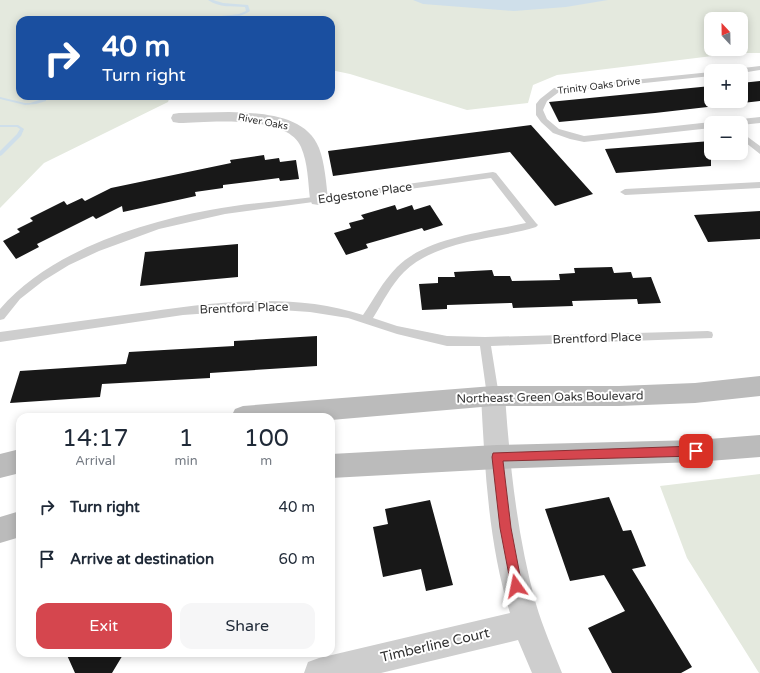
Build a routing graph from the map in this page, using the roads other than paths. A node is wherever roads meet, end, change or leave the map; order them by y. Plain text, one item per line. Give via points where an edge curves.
1 (760, 68) edge
2 (748, 69) edge
3 (704, 75) edge
4 (179, 118) dead end
5 (760, 120) edge
6 (748, 121) edge
7 (704, 126) edge
8 (748, 141) edge
9 (760, 151) edge
10 (760, 185) edge
11 (625, 192) dead end
12 (319, 199) junction
13 (0, 316) edge
14 (366, 319) junction
15 (708, 335) dead end
16 (0, 336) edge
17 (485, 342) junction
18 (760, 386) edge
19 (493, 396) junction
20 (291, 413) edge
21 (760, 446) edge
22 (497, 457) junction
23 (16, 462) edge
24 (0, 466) edge
25 (335, 466) edge
26 (16, 525) edge
27 (0, 530) edge
28 (527, 623) junction
29 (319, 673) edge
30 (547, 673) edge

1 - 2 lane
3 - 7 lane, Trinity Oaks Drive via 557,90 544,98 538,108 544,121 557,132 584,139
4 - 12 street, River Oaks via 243,116 287,125 301,132 309,144
5 - 6 lane
8 - 9 lane
10 - 11 lane
12 - 13 lane, Edgestone Place via 210,213 132,235 55,267 16,296
12 - 14 lane, Edgestone Place via 493,175 533,225 454,243 423,255 401,269
14 - 16 lane, Brentford Place via 310,308 242,306 183,310
14 - 17 lane, Brentford Place via 396,330 447,341
15 - 17 lane, Brentford Place
17 - 19 lane
18 - 19 main road, Northeast Green Oaks Boulevard via 632,396
19 - 20 main road, Northeast Green Oaks Boulevard
19 - 22 street
21 - 22 main road via 696,451
22 - 25 main road
22 - 28 street via 509,556
23 - 24 main road
26 - 27 main road
28 - 29 street, Timberline Court
28 - 30 street

